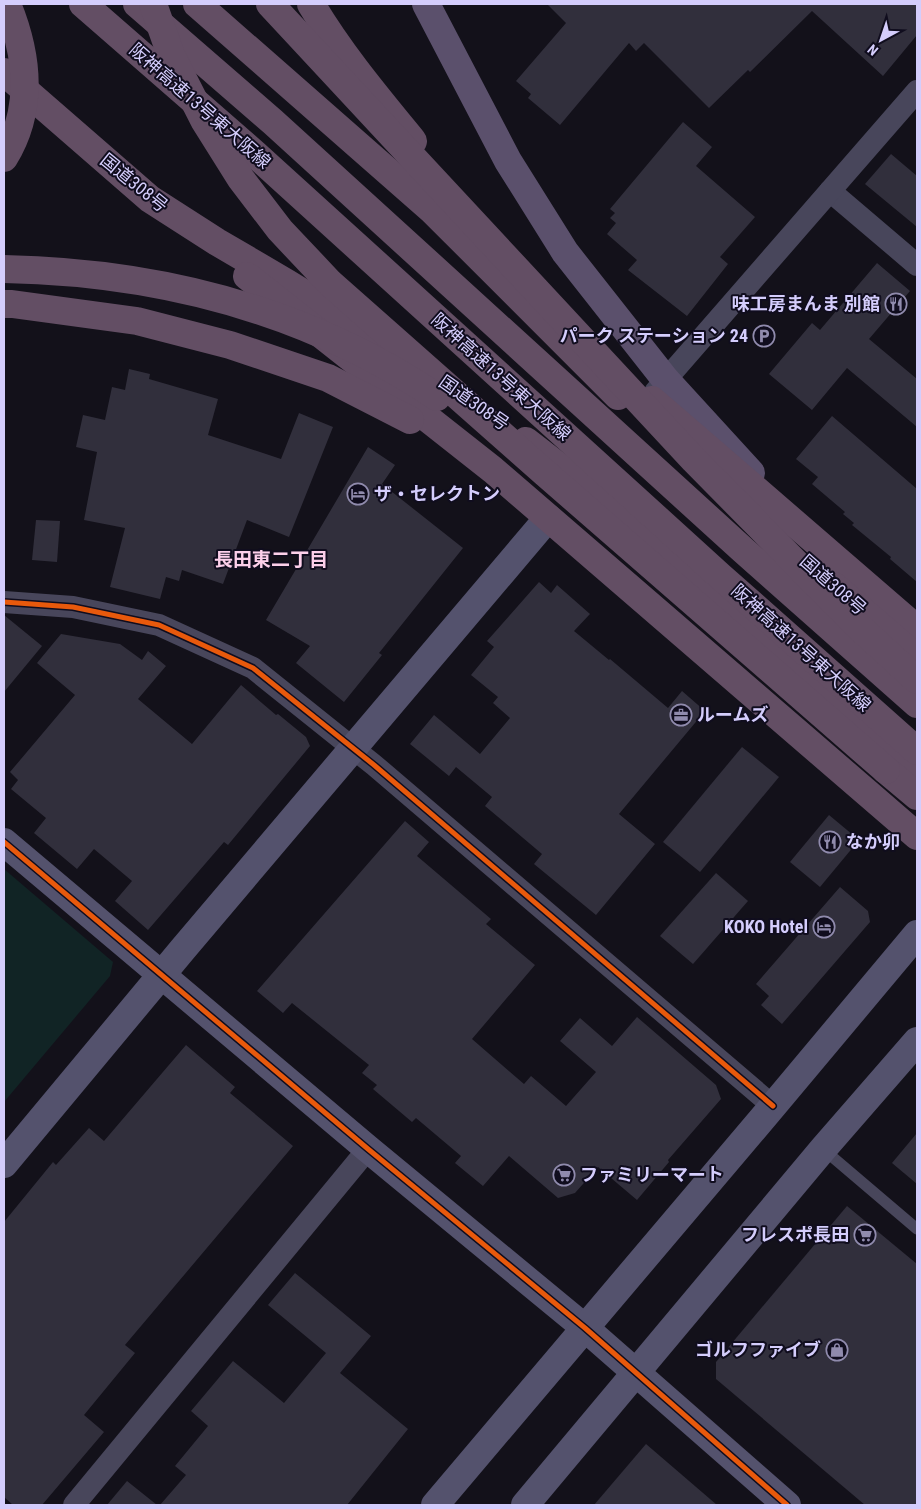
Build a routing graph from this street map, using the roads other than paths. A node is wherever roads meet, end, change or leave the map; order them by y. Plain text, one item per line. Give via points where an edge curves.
1 (7, 4) edge
2 (83, 4) edge
3 (137, 4) edge
4 (153, 4) edge
5 (197, 4) edge
6 (270, 4) edge
7 (311, 4) edge
8 (426, 4) edge
9 (4, 72) edge
10 (917, 90) edge
11 (4, 158) edge
12 (830, 191) junction
13 (150, 199) junction
14 (433, 211) junction
15 (917, 265) edge
16 (4, 269) edge
17 (4, 304) edge
18 (558, 315) junction
19 (657, 388) junction
20 (493, 470) junction
21 (545, 473) junction
22 (548, 518) junction
23 (4, 602) edge
24 (917, 629) edge
25 (917, 658) edge
26 (917, 680) edge
27 (917, 704) edge
28 (353, 747) junction
29 (917, 751) edge
30 (917, 770) edge
31 (917, 796) edge
32 (917, 836) edge
33 (4, 842) edge
34 (917, 934) edge
35 (162, 975) junction
36 (917, 1041) edge
37 (773, 1106) junction
38 (368, 1149) junction
39 (823, 1149) junction
40 (4, 1164) edge
41 (917, 1229) edge
42 (585, 1328) junction
43 (636, 1372) junction
44 (74, 1505) edge
45 (435, 1505) edge
46 (525, 1505) edge
47 (787, 1505) edge

1 - 11 highway, bridge via 17,28 25,64 20,122
2 - 29 highway, 阪神高速13号東大阪線, bridge via 255,154 712,570
3 - 27 highway, 阪神高速13号東大阪線, bridge via 273,122 736,544
4 - 21 highway, bridge via 171,54 204,120 241,179 280,230 330,283
5 - 14 highway, 国道308号
6 - 18 highway, bridge
7 - 18 highway, bridge via 378,98 508,250
8 - 19 main road via 508,161
9 - 13 highway, 国道308号
10 - 12 street
12 - 15 street
12 - 19 street
13 - 20 highway
13 - 30 highway, 国道308号 via 423,368 504,424 579,482
14 - 19 highway
14 - 25 highway, 国道308号 via 636,415
16 - 21 highway, bridge via 55,270 123,278 198,292 272,314 342,342 410,378
17 - 20 highway via 138,321 230,345 328,378 412,421
18 - 26 highway, bridge via 774,542
19 - 24 highway
20 - 22 highway
21 - 31 highway, bridge
22 - 28 street
22 - 32 highway
23 - 28 street via 73,607 159,625 252,668
28 - 35 street
28 - 37 street
33 - 35 street
34 - 37 street
35 - 38 street
35 - 40 street
36 - 39 street
37 - 42 street
38 - 42 street
38 - 44 street
39 - 41 lane
39 - 43 street
42 - 43 street
42 - 45 street
43 - 46 street
43 - 47 street

